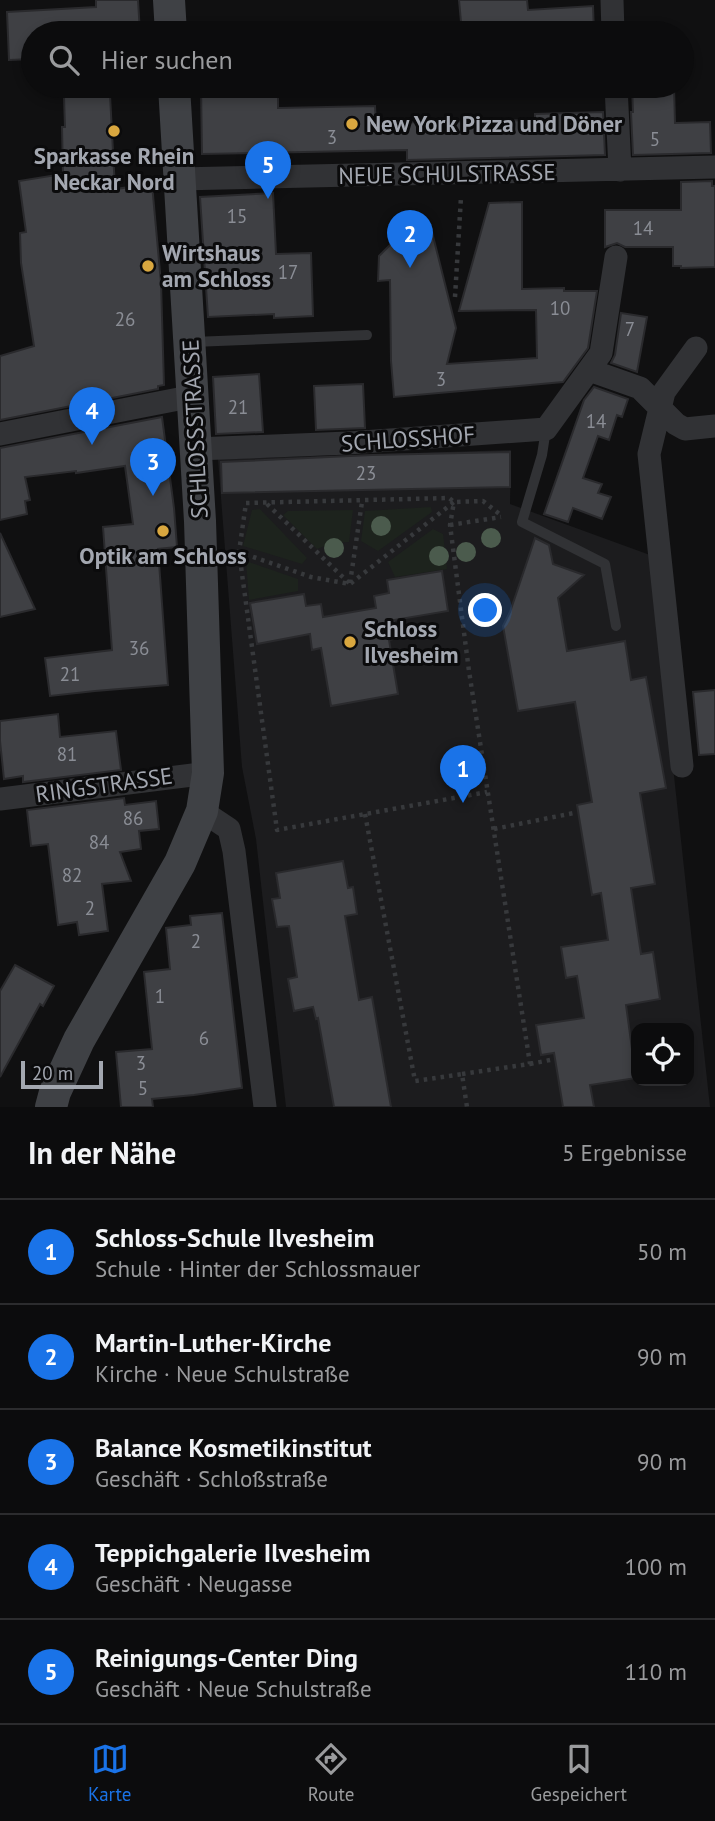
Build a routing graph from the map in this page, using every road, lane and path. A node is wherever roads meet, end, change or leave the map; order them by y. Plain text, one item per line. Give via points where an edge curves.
1 (169, 0) edge
2 (612, 0) edge
3 (170, 21) edge
4 (613, 21) edge
5 (175, 98) edge
6 (617, 98) edge
7 (715, 167) edge
8 (620, 170) junction
9 (179, 180) junction
10 (460, 216) dead end
11 (616, 257) dead end
12 (455, 298) dead end
13 (368, 335) dead end
14 (190, 342) junction
15 (696, 348) dead end
16 (589, 370) junction
17 (194, 396) junction
18 (661, 409) junction
19 (715, 426) edge
20 (546, 429) junction
21 (0, 434) edge
22 (196, 449) junction
23 (362, 501) junction
24 (454, 502) junction
25 (266, 503) junction
26 (502, 516) junction
27 (522, 522) junction
28 (450, 525) junction
29 (222, 552) dead end
30 (239, 552) junction
31 (350, 584) junction
32 (616, 626) dead end
33 (682, 766) dead end
34 (208, 773) junction
35 (487, 792) junction
36 (0, 799) edge
37 (202, 811) junction
38 (574, 813) dead end
39 (365, 814) junction
40 (495, 829) junction
41 (555, 1059) dead end
42 (530, 1064) junction
43 (462, 1074) junction
44 (51, 1107) edge
45 (265, 1107) edge
46 (467, 1107) edge

1 - 3 main road
2 - 4 street
5 - 9 main road, SCHLOSSSTRASSE
6 - 8 street
7 - 8 street, NEUE SCHULSTRASSE
8 - 9 street, NEUE SCHULSTRASSE
9 - 14 main road, SCHLOSSSTRASSE
10 - 12 path
11 - 16 street via 601,353
13 - 14 lane
14 - 17 main road, SCHLOSSSTRASSE
15 - 18 street via 664,392
16 - 18 street via 640,388
16 - 20 street
17 - 21 street
17 - 22 main road, SCHLOSSSTRASSE
18 - 19 street via 685,429
18 - 33 street via 649,454
20 - 22 street, SCHLOSSHOF
20 - 27 lane
22 - 34 main road, SCHLOSSSTRASSE
23 - 24 path via 449,498
23 - 25 path
23 - 31 path
24 - 26 path via 483,501
24 - 28 path
24 - 31 path
25 - 30 path via 246,503
25 - 31 path
26 - 27 path
26 - 28 path
27 - 32 lane via 605,564
28 - 35 path
29 - 30 path
30 - 31 path via 311,577
30 - 39 path via 277,830
34 - 36 street, RINGSTRASSE
34 - 37 main road, SCHLOSSSTRASSE
35 - 39 path
35 - 40 path
37 - 44 main road, SCHLOSSSTRASSE via 180,863 79,1040
37 - 45 street via 229,829 234,851
38 - 40 path
39 - 43 path via 415,1081
40 - 42 path
41 - 42 path
42 - 43 path
43 - 46 path

